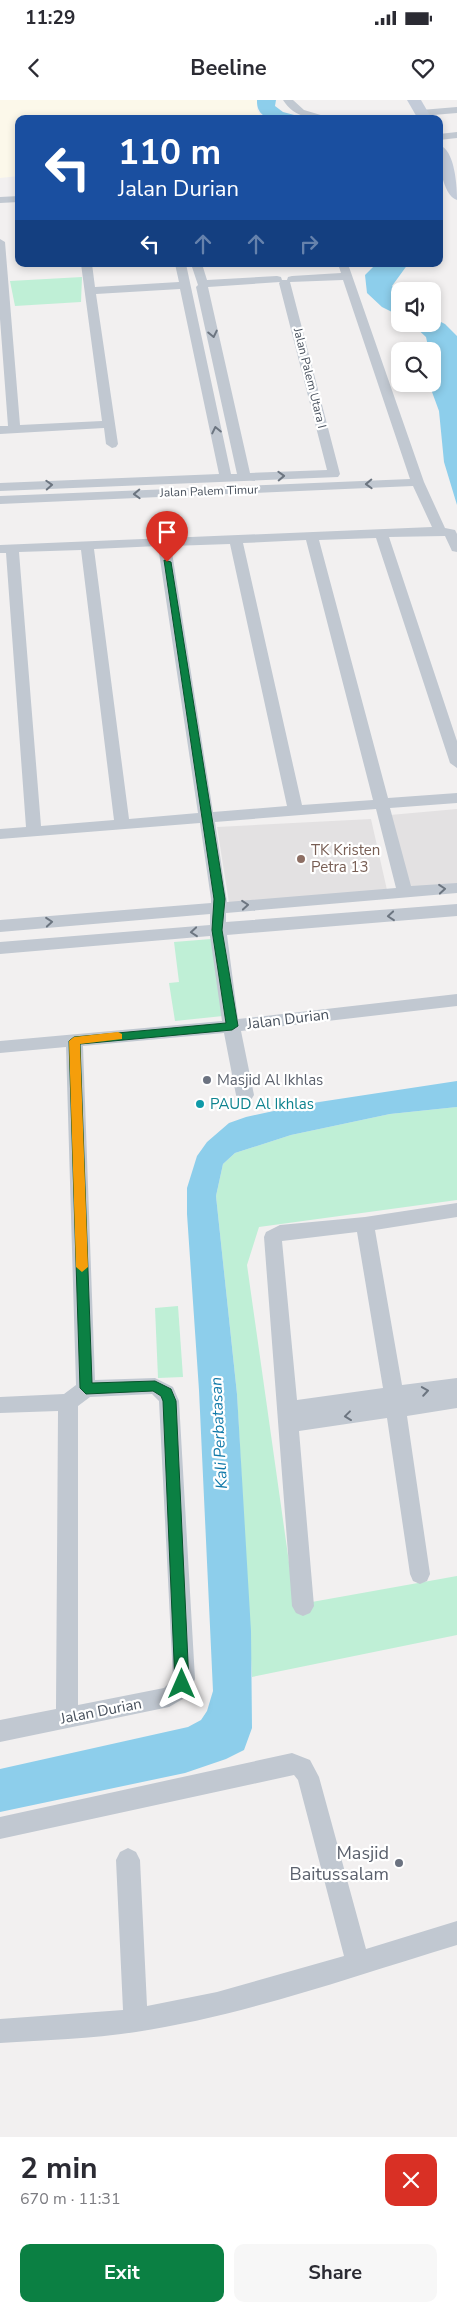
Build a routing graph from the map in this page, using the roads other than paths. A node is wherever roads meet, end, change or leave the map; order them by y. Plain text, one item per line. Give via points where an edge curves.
1 (288, 100) edge
2 (414, 100) edge
3 (457, 110) edge
4 (311, 115) edge
5 (422, 115) edge
6 (429, 115) edge
7 (457, 135) edge
8 (443, 137) edge
9 (443, 159) edge
10 (457, 196) edge
11 (15, 199) edge
12 (0, 200) edge
13 (0, 242) edge
14 (86, 267) edge
15 (182, 267) edge
16 (198, 267) edge
17 (344, 267) edge
18 (346, 276) junction
19 (284, 277) junction
20 (202, 284) junction
21 (185, 285) junction
22 (90, 291) junction
23 (108, 424) junction
24 (0, 430) edge
25 (14, 430) junction
26 (112, 444) dead end
27 (334, 474) junction
28 (416, 476) junction
29 (244, 477) junction
30 (226, 478) junction
31 (0, 487) edge
32 (72, 491) junction
33 (0, 500) edge
34 (440, 531) junction
35 (381, 533) junction
36 (311, 536) junction
37 (236, 539) junction
38 (164, 542) junction
39 (88, 546) junction
40 (457, 548) edge
41 (6, 549) edge
42 (457, 764) edge
43 (457, 798) edge
44 (380, 804) junction
45 (296, 811) junction
46 (207, 818) junction
47 (122, 825) junction
48 (34, 832) junction
49 (0, 834) edge
50 (457, 888) edge
51 (405, 892) junction
52 (218, 908) junction
53 (457, 910) edge
54 (0, 926) edge
55 (217, 930) junction
56 (0, 948) edge
57 (457, 1000) edge
58 (232, 1026) junction
59 (74, 1041) junction
60 (0, 1047) edge
61 (245, 1095) dead end
62 (457, 1210) edge
63 (365, 1224) junction
64 (457, 1386) edge
65 (86, 1388) junction
66 (457, 1400) edge
67 (68, 1402) junction
68 (395, 1403) junction
69 (0, 1405) edge
70 (288, 1417) junction
71 (420, 1574) dead end
72 (303, 1606) dead end
73 (66, 1718) junction
74 (0, 1732) edge
75 (0, 1828) edge
76 (128, 1860) dead end
77 (457, 1933) edge
78 (358, 1963) junction
79 (136, 2020) junction
80 (0, 2032) edge

1 - 4 street via 298,112
2 - 5 street
3 - 6 street
7 - 8 street
9 - 10 street
11 - 12 street
13 - 25 street
14 - 22 street
15 - 21 street
16 - 20 street
17 - 18 street
18 - 19 street
18 - 28 street
19 - 20 street
19 - 27 street, Jalan Palem Utara I
20 - 21 street via 193,280
20 -> 29 street
21 - 22 street
30 -> 21 street
22 - 23 street
23 - 25 street
23 - 26 street
24 - 25 street
27 - 28 street, Jalan Palem Timur
29 -> 27 street, Jalan Palem Timur
28 -> 32 street, Jalan Palem Timur
28 - 34 street
29 - 30 street, Jalan Palem Timur
30 - 32 street, Jalan Palem Timur
31 -> 32 street, Jalan Palem Timur
32 - 33 street, Jalan Palem Timur
34 - 35 street
34 - 40 street via 450,533
35 - 36 street
35 - 42 street
36 - 37 street
36 - 44 street
37 - 38 street
37 - 45 street
38 - 39 street
38 - 46 street
39 - 41 street
39 - 47 street
41 - 48 street
43 - 44 street
44 - 45 street
44 - 51 street
45 - 46 street
46 - 47 street
46 - 52 street via 220,899
47 - 48 street
48 - 49 street
51 -> 50 street
52 -> 51 street
54 -> 52 street
52 - 55 street
53 -> 55 street
55 -> 56 street
55 - 58 street
57 - 58 street, Jalan Durian
58 - 59 street, Jalan Durian
58 - 61 street
59 - 60 street, Jalan Durian
59 - 65 street
62 - 63 street
63 - 68 street
63 - 70 street via 280,1232 273,1237
68 -> 64 street
65 - 67 street
65 - 73 street, Jalan Durian via 155,1386 166,1393 169,1401 184,1679 180,1689 168,1698
66 - 68 street
67 - 69 street
67 - 73 street
68 - 70 street
68 - 71 street
70 - 72 street
73 - 74 street, Jalan Durian
75 - 78 street via 292,1764 303,1767
76 - 79 street
77 - 78 street
78 - 79 street via 286,1986
79 - 80 street

